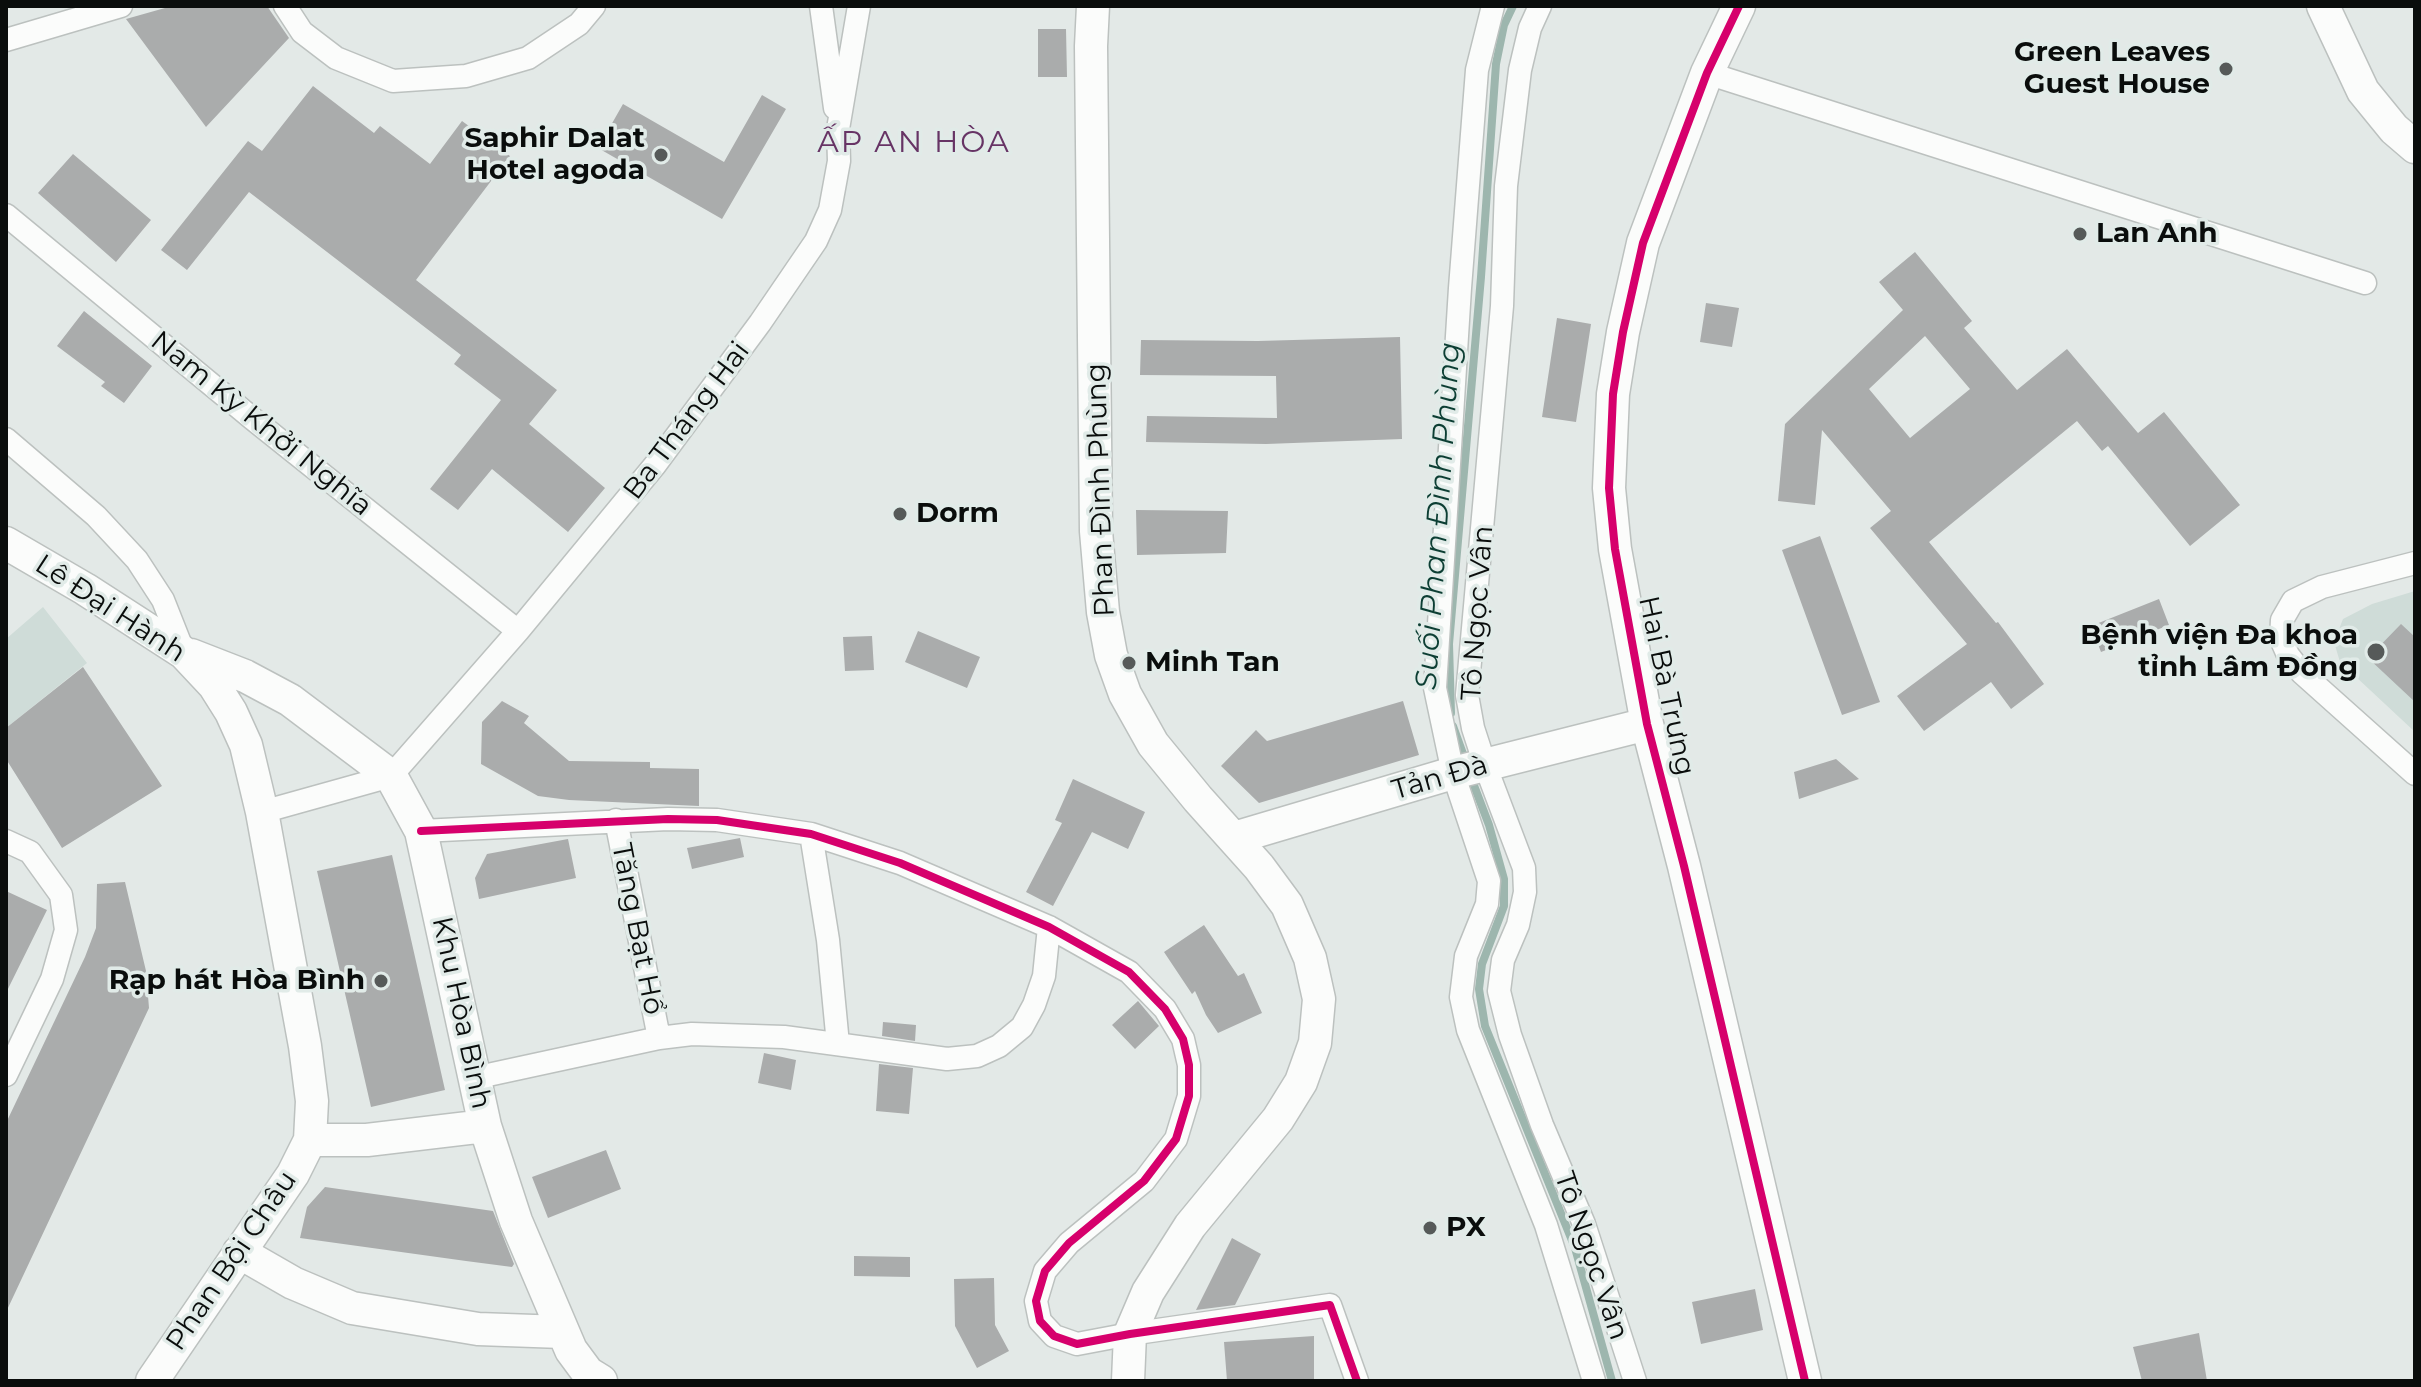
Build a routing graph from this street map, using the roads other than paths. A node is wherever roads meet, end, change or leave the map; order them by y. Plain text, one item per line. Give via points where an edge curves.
1 (121, 6) edge
2 (285, 6) edge
3 (594, 6) edge
4 (821, 6) edge
5 (859, 6) edge
6 (1093, 6) edge
7 (1493, 6) edge
8 (1540, 6) edge
9 (1739, 6) edge
10 (2323, 6) edge
11 (6, 40) edge
12 (1707, 73) junction
13 (838, 129) junction
14 (2415, 147) edge
15 (6, 215) edge
16 (2365, 283) dead end
17 (6, 439) edge
18 (6, 543) edge
19 (2415, 563) edge
20 (518, 631) junction
21 (184, 653) junction
22 (1647, 724) junction
23 (1485, 765) junction
24 (1453, 773) junction
25 (2415, 774) edge
26 (391, 776) junction
27 (262, 812) junction
28 (616, 820) junction
29 (421, 831) junction
30 (811, 834) junction
31 (1234, 838) junction
32 (6, 841) edge
33 (1049, 927) junction
34 (659, 1038) junction
35 (838, 1044) junction
36 (6, 1075) edge
37 (474, 1078) junction
38 (485, 1126) junction
39 (310, 1140) junction
40 (239, 1252) junction
41 (562, 1332) junction
42 (1130, 1334) junction
43 (152, 1381) edge
44 (601, 1381) edge
45 (1128, 1381) edge
46 (1357, 1381) edge
47 (1594, 1381) edge
48 (1635, 1381) edge
49 (1805, 1381) edge

1 - 11 street
2 - 3 street via 302,32 336,58 393,81 466,76 528,58 579,24
4 - 13 street
5 - 13 street, Ba Tháng Hai
6 - 31 street, Phan Đình Phùng via 1096,522 1103,612 1125,694 1153,744
7 - 24 street, Tô Ngọc Vân via 1477,70 1435,688
8 - 23 street, Tô Ngọc Vân via 1520,70 1506,186 1500,338 1470,651 1467,695
9 - 12 street, Hai Bà Trưng
10 - 14 street via 2363,91
12 - 16 street
12 - 22 street, Hai Bà Trưng via 1643,243 1613,394 1609,488 1615,549
13 - 20 street, Ba Tháng Hai via 839,161 830,210 816,241 655,465
15 - 20 street, Nam Kỳ Khởi Nghĩa
17 - 21 street via 96,516 137,560 163,600
18 - 21 street, Lê Đại Hành
19 - 25 street via 2322,587 2293,601 2282,620 2281,639 2302,673
20 - 26 street, Ba Tháng Hai
21 - 26 street via 290,700
21 - 27 street, Lê Đại Hành via 231,712 246,745
22 - 23 street, Tản Đà
22 - 49 street, Hai Bà Trưng
23 - 24 street, Tản Đà
23 - 48 street, Tô Ngọc Vân via 1524,868 1525,892 1503,960 1499,991 1510,1035 1584,1224
24 - 31 street, Tản Đà
24 - 47 street, Tô Ngọc Vân via 1489,881 1487,904 1466,956 1461,997 1468,1030 1546,1225
26 - 27 street
26 - 29 street, Khu Hòa Bình
27 - 39 street via 305,1046 312,1101
28 - 29 street
28 - 30 street via 717,820
28 - 34 street, Tăng Bạt Hổ
29 - 37 street, Khu Hòa Bình
30 - 33 street via 900,863
30 - 35 street
31 - 42 street, Phan Đình Phùng via 1287,905 1310,958 1319,999 1315,1043 1301,1082 1278,1119 1190,1226 1148,1292
32 - 36 street via 30,852 61,895 66,930 52,979
33 - 35 street, Tăng Bạt Hổ via 1044,976 1034,1005 1022,1027 999,1046 977,1056 947,1059
33 - 42 street via 1129,972 1165,1009 1183,1039 1189,1065 1189,1096 1176,1139 1144,1181 1069,1243 1045,1271 1036,1301 1040,1321 1054,1336 1077,1344
34 - 35 street, Tăng Bạt Hổ via 730,1034
34 - 37 street, Tăng Bạt Hổ
37 - 38 street, Khu Hòa Bình
38 - 39 street, Khu Hòa Bình via 367,1140
38 - 41 street via 516,1221
39 - 40 street, Phan Bội Châu
40 - 41 street via 352,1308 478,1329
40 - 43 street, Phan Bội Châu
41 - 44 street via 588,1373
42 - 45 street, Phan Đình Phùng
42 - 46 street via 1330,1305

